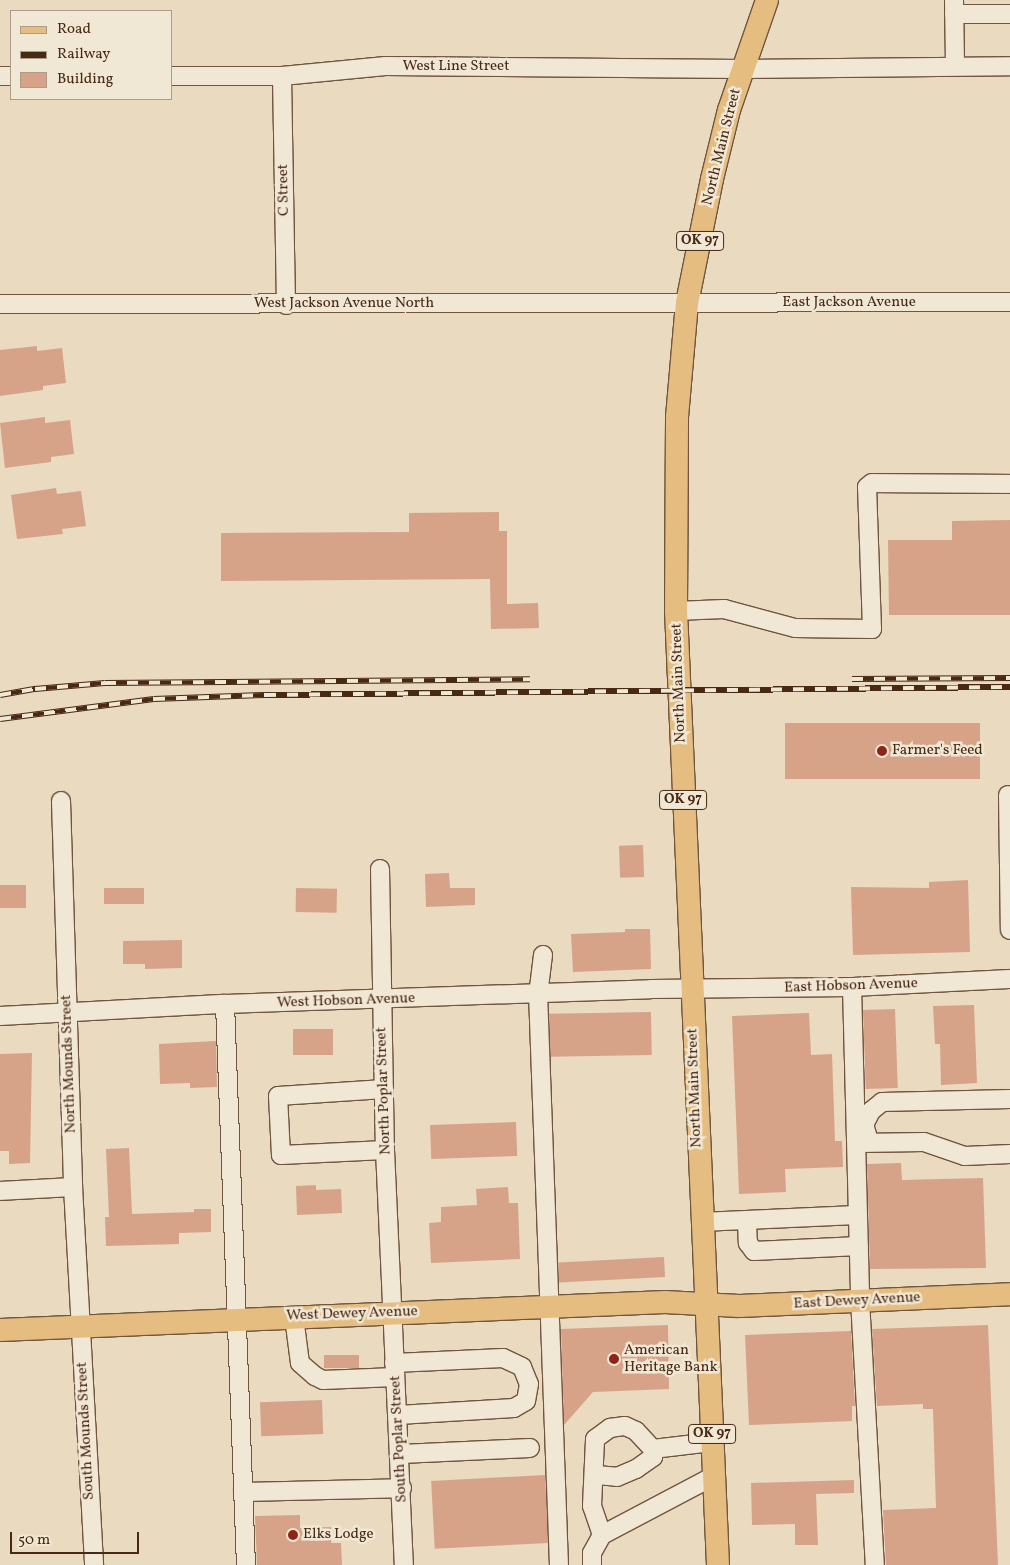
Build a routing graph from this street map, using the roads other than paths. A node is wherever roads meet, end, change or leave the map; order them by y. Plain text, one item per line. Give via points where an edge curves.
1 (767, 0) edge
2 (954, 7) edge
3 (1010, 14) edge
4 (955, 66) junction
5 (1010, 66) edge
6 (742, 69) junction
7 (172, 76) edge
8 (282, 76) junction
9 (1010, 302) edge
10 (688, 303) junction
11 (0, 304) edge
12 (286, 305) junction
13 (1010, 484) edge
14 (676, 611) junction
15 (1008, 795) dead end
16 (61, 801) dead end
17 (380, 869) dead end
18 (1010, 930) edge
19 (542, 955) dead end
20 (1010, 979) edge
21 (852, 987) junction
22 (691, 989) junction
23 (538, 993) junction
24 (381, 1000) junction
25 (226, 1004) junction
26 (67, 1013) junction
27 (0, 1016) edge
28 (384, 1089) junction
29 (1010, 1099) edge
30 (862, 1142) junction
31 (386, 1150) junction
32 (1010, 1154) edge
33 (73, 1188) junction
34 (0, 1191) edge
35 (858, 1215) junction
36 (747, 1220) junction
37 (701, 1222) junction
38 (859, 1246) junction
39 (1010, 1294) edge
40 (860, 1300) junction
41 (705, 1304) junction
42 (548, 1306) junction
43 (392, 1313) junction
44 (294, 1317) junction
45 (238, 1320) junction
46 (80, 1326) junction
47 (0, 1330) edge
48 (395, 1370) junction
49 (398, 1415) junction
50 (712, 1442) junction
51 (530, 1448) dead end
52 (653, 1449) junction
53 (401, 1454) junction
54 (596, 1475) junction
55 (714, 1476) junction
56 (402, 1488) junction
57 (244, 1492) junction
58 (602, 1535) junction
59 (94, 1565) edge
60 (246, 1565) edge
61 (404, 1565) edge
62 (559, 1565) edge
63 (592, 1565) edge
64 (718, 1565) edge
65 (875, 1565) edge

1 - 6 main road, OK 97
2 - 3 street
2 - 4 street
4 - 5 street, West Line Street
4 - 6 street, West Line Street
6 - 8 street, West Line Street via 386,66
6 - 10 main road, North Main Street / OK 97 via 712,179
7 - 8 street, West Line Street
8 - 12 street, C Street
9 - 10 street, East Jackson Avenue
10 - 12 street, West Jackson Avenue North
10 - 14 main road, North Main Street / OK 97 via 677,416
11 - 12 street, West Jackson Avenue North
13 - 14 street via 872,483 867,487 872,629 795,628 724,610
14 - 22 main road, North Main Street / OK 97
15 - 18 street
16 - 26 street, North Mounds Street
17 - 24 street, North Poplar Street
19 - 23 street
20 - 21 street, East Hobson Avenue
21 - 22 street, East Hobson Avenue
21 - 30 street
22 - 23 street, West Hobson Avenue
22 - 37 main road, North Main Street / OK 97
23 - 24 street, West Hobson Avenue
23 - 42 street
24 - 25 street, West Hobson Avenue
24 - 28 street, North Poplar Street
25 - 26 street, West Hobson Avenue
25 - 45 street
26 - 27 street, West Hobson Avenue
26 - 33 street, North Mounds Street
28 - 31 street, North Poplar Street
28 - 31 street via 278,1096 281,1155
29 - 30 street via 882,1102 871,1111 864,1125
30 - 32 street via 924,1142 965,1156
30 - 35 street
31 - 43 street, North Poplar Street
33 - 34 street
33 - 46 street, North Mounds Street
35 - 36 street
35 - 38 street
36 - 37 street
36 - 38 street via 748,1243 754,1251
37 - 41 main road, North Main Street / OK 97
38 - 40 street
39 - 40 main road, East Dewey Avenue
40 - 41 main road, East Dewey Avenue via 739,1306
40 - 65 street
41 - 42 main road, West Dewey Avenue via 673,1301
41 - 50 main road, OK 97
42 - 43 main road, West Dewey Avenue
42 - 62 street
43 - 44 main road, West Dewey Avenue
43 - 48 street, South Poplar Street
44 - 45 main road, West Dewey Avenue
44 - 48 street via 300,1363 315,1376 323,1380
45 - 46 main road, West Dewey Avenue
45 - 57 street
46 - 47 main road, West Dewey Avenue
46 - 59 street, South Mounds Street
48 - 49 street, South Poplar Street
48 - 49 street via 503,1358 522,1367 529,1384 526,1401 514,1408
49 - 53 street, South Poplar Street
50 - 52 street
50 - 55 main road, OK 97
51 - 53 street
52 - 54 street via 653,1457 636,1469 617,1477
52 - 54 street via 636,1430 625,1426 610,1428 595,1439 592,1460
53 - 56 street, South Poplar Street
54 - 58 street via 592,1506 594,1521
55 - 58 street
55 - 64 main road, OK 97
56 - 57 street
56 - 61 street, South Poplar Street
57 - 60 street
58 - 63 street via 592,1553

